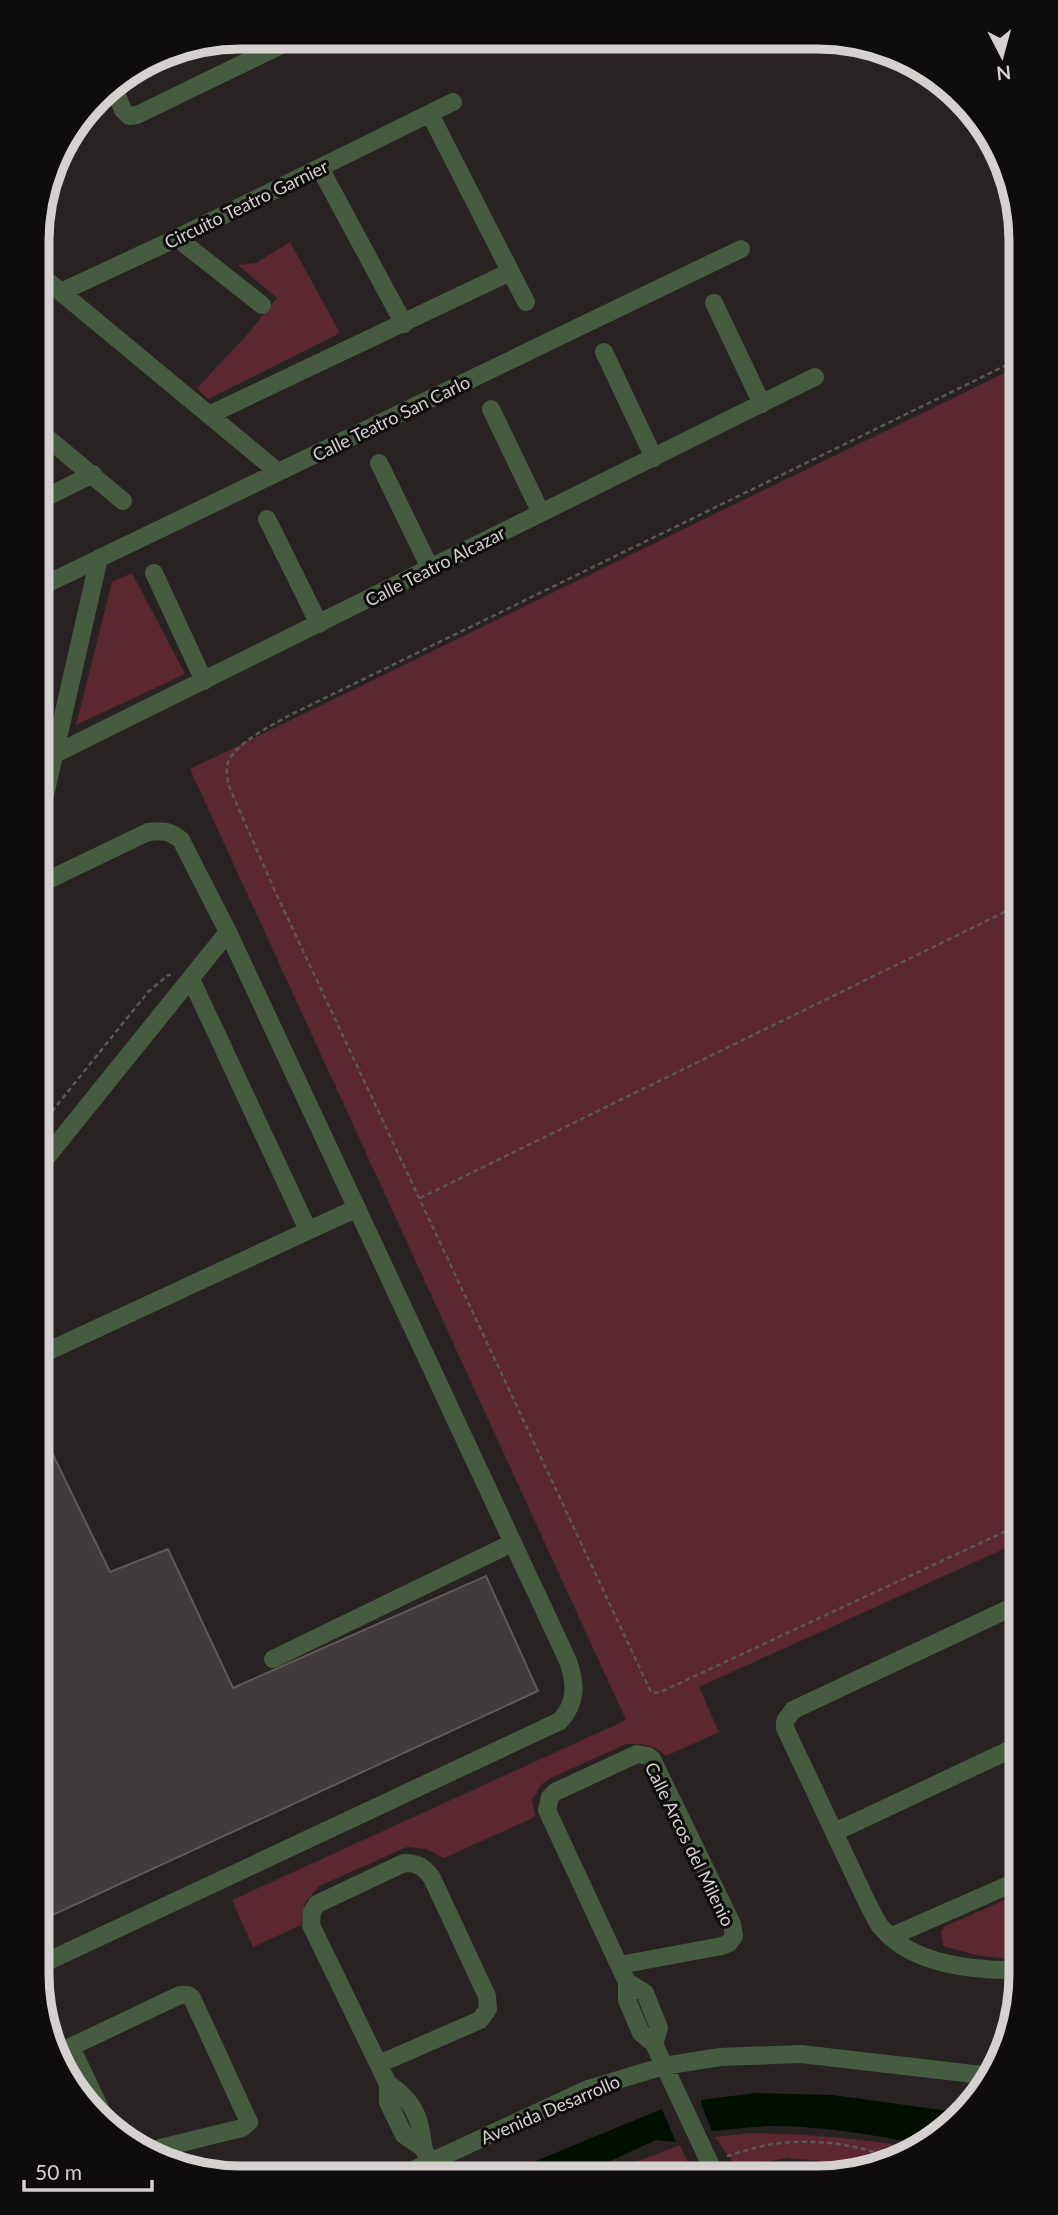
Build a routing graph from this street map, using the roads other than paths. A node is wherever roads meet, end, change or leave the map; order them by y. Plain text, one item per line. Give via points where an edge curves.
1 (273, 49) edge
2 (117, 95) edge
3 (453, 102) dead end
4 (429, 114) junction
5 (320, 168) junction
6 (177, 238) junction
7 (741, 249) dead end
8 (510, 272) junction
9 (49, 282) edge
10 (61, 292) junction
11 (526, 302) dead end
12 (715, 303) dead end
13 (262, 305) dead end
14 (404, 324) junction
15 (604, 352) dead end
16 (815, 377) dead end
17 (762, 404) junction
18 (491, 409) dead end
19 (209, 415) junction
20 (49, 438) edge
21 (654, 458) junction
22 (379, 463) dead end
23 (278, 472) junction
24 (93, 474) junction
25 (49, 496) edge
26 (123, 501) dead end
27 (541, 513) junction
28 (267, 519) dead end
29 (99, 558) junction
30 (430, 568) junction
31 (154, 573) dead end
32 (49, 582) edge
33 (319, 624) junction
34 (204, 681) junction
35 (53, 755) junction
36 (49, 774) edge
37 (49, 880) edge
38 (228, 932) junction
39 (191, 979) junction
40 (49, 1154) edge
41 (357, 1208) junction
42 (309, 1230) junction
43 (49, 1351) edge
44 (512, 1543) junction
45 (1009, 1609) edge
46 (273, 1659) dead end
47 (1009, 1750) edge
48 (835, 1832) junction
49 (1009, 1885) edge
50 (890, 1937) junction
51 (49, 1961) edge
52 (619, 1965) junction
53 (1009, 1971) edge
54 (65, 2050) edge
55 (68, 2055) edge
56 (379, 2064) junction
57 (664, 2066) junction
58 (980, 2075) edge
59 (85, 2084) edge
60 (160, 2148) edge
61 (426, 2155) junction
62 (414, 2166) edge
63 (711, 2166) edge

1 - 2 street via 138,115 129,116
3 - 4 street, Circuito Teatro Garnier
4 - 5 street, Circuito Teatro Garnier
4 - 8 street
5 - 6 street, Circuito Teatro Garnier
5 - 14 street
6 - 10 street, Circuito Teatro Garnier
6 - 13 street
7 - 23 street, Calle Teatro San Carlo
8 - 11 street
8 - 14 street
9 - 10 street
10 - 19 street
12 - 17 street
14 - 19 street
15 - 21 street
16 - 17 street, Calle Teatro Alcazar
17 - 21 street, Calle Teatro Alcazar
18 - 27 street
19 - 23 street
20 - 24 street
21 - 27 street, Calle Teatro Alcazar
22 - 30 street
23 - 29 street, Calle Teatro San Carlo
24 - 25 street
24 - 26 street
27 - 30 street, Calle Teatro Alcazar
28 - 33 street
29 - 32 street, Calle Teatro San Carlo
29 - 35 street
30 - 33 street, Calle Teatro Alcazar
31 - 34 street
33 - 34 street, Calle Teatro Alcazar
34 - 35 street, Calle Teatro Alcazar
35 - 36 street
37 - 38 street via 148,832 172,833 181,840
38 - 39 street
38 - 41 street
39 - 40 street
39 - 42 street
41 - 42 street
41 - 44 street
42 - 43 street
44 - 46 street
44 - 51 street via 573,1677 570,1710 560,1721
45 - 48 street via 788,1715 788,1736
47 - 48 street
48 - 50 street via 878,1924
49 - 50 street
50 - 53 street via 940,1961
52 - 52 street, Calle Arcos del Milenio via 722,1945 734,1936 733,1924 652,1759 643,1754 555,1792 547,1803
52 - 57 street, Calle Arcos del Milenio via 627,1982 626,2000
54 - 60 street via 180,1996 188,1995 195,2002 249,2122 242,2128
55 - 59 street
56 - 56 street via 480,2020 488,2009 432,1878 421,1865 412,1863 317,1904 310,1918
56 - 61 street via 388,2084 405,2095 420,2126
57 - 58 street, Avenida Desarrollo via 720,2057 801,2054
57 - 61 street, Avenida Desarrollo via 588,2089
57 - 63 street, Calle Arcos del Milenio
61 - 62 street, Avenida Desarrollo

